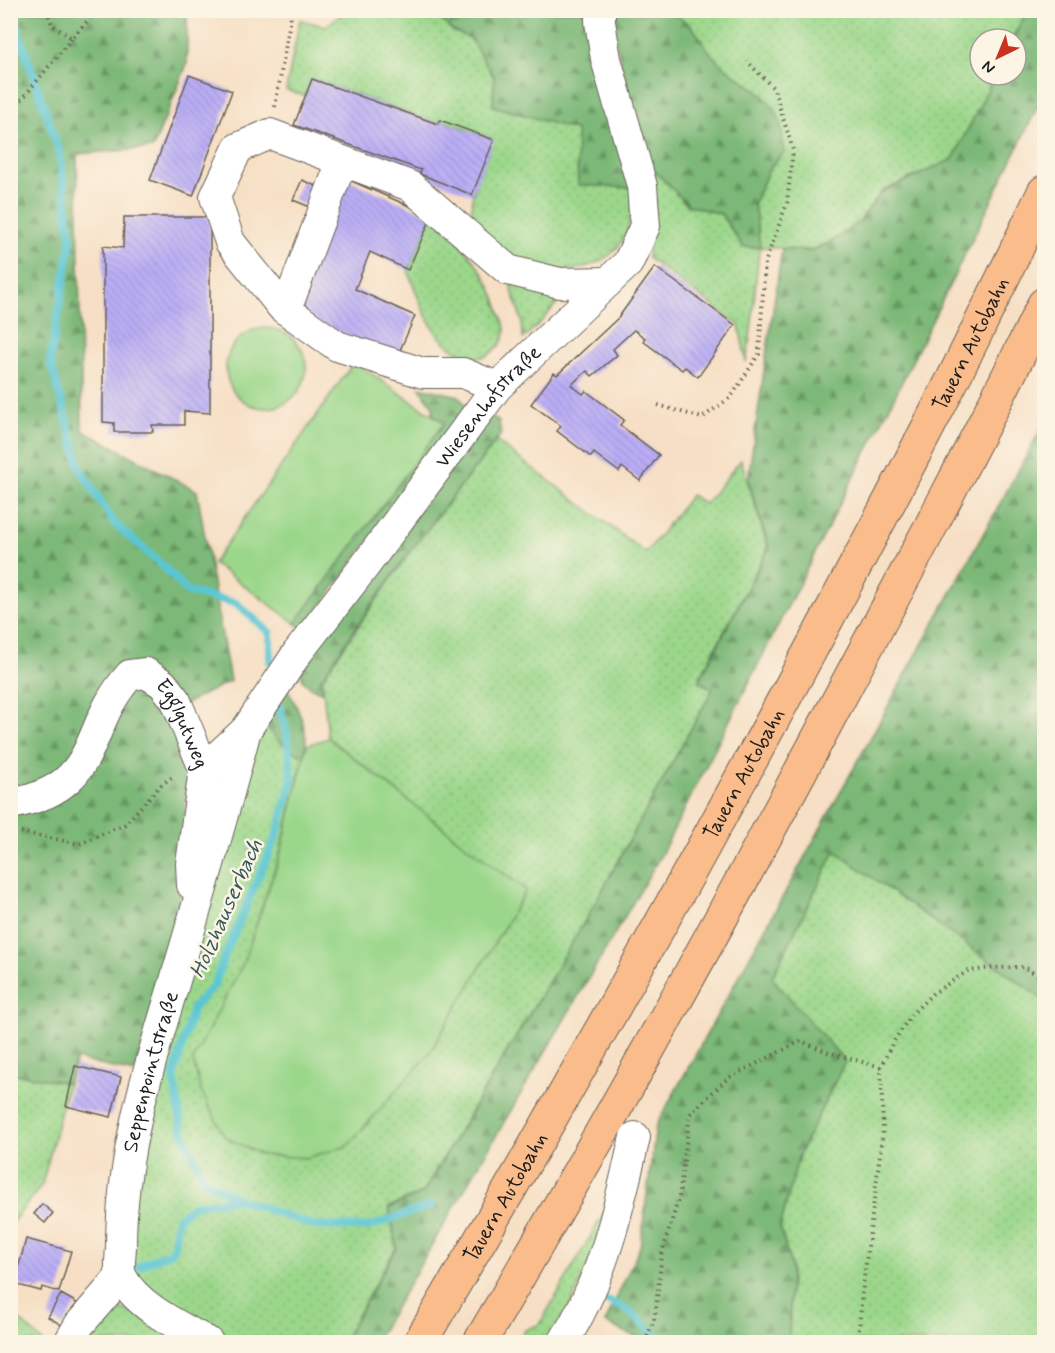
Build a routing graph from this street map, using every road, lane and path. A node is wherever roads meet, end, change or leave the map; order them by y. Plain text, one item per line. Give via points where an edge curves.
1 (47, 10) edge
2 (97, 10) edge
3 (292, 10) edge
4 (600, 10) edge
5 (72, 38) junction
6 (747, 61) dead end
7 (10, 114) edge
8 (270, 134) junction
9 (342, 161) junction
10 (1044, 192) edge
11 (608, 282) junction
12 (1044, 304) edge
13 (286, 310) junction
14 (497, 387) junction
15 (658, 405) dead end
16 (246, 730) junction
17 (202, 764) junction
18 (11, 817) edge
19 (195, 913) junction
20 (1044, 979) edge
21 (881, 1067) junction
22 (635, 1137) dead end
23 (121, 1276) junction
24 (645, 1341) edge
25 (69, 1342) edge
26 (208, 1342) edge
27 (420, 1342) edge
28 (480, 1342) edge
29 (563, 1342) edge
30 (858, 1342) edge

1 - 5 path via 52,25
2 - 5 path
3 - 8 path
4 - 11 street, Wiesenhofstraße via 606,59 642,186 645,226 628,263
5 - 7 path
6 - 15 path via 774,89 794,150 787,203 765,263 759,354 731,397 702,418
8 - 9 street
8 - 13 street via 238,148 215,197 230,242
9 - 11 street via 410,186 508,270 560,283
9 - 13 street
10 - 27 highway, Tauern Autobahn via 935,415 691,870
11 - 14 street, Wiesenhofstraße
12 - 28 highway via 982,430 731,902
13 - 14 street via 337,346 423,374 463,373
14 - 16 street, Wiesenhofstraße via 298,652
16 - 17 street, Wiesenhofstraße
16 - 19 street, Seppenpointstraße
17 - 18 path via 161,785 125,824 79,844
17 - 18 street, Egglgutweg via 176,701 163,684 146,673 130,675 117,690 86,759 66,782 31,800
17 - 19 street, Egglgutweg via 191,864
19 - 23 street, Seppenpointstraße via 140,1103 129,1157
20 - 21 path via 1024,967 968,971 932,994 912,1014
21 - 24 path via 801,1041 728,1078 690,1114 679,1197 662,1253 655,1317
21 - 30 path via 883,1131
22 - 29 street via 619,1208 598,1273
23 - 25 street
23 - 26 street via 150,1309

